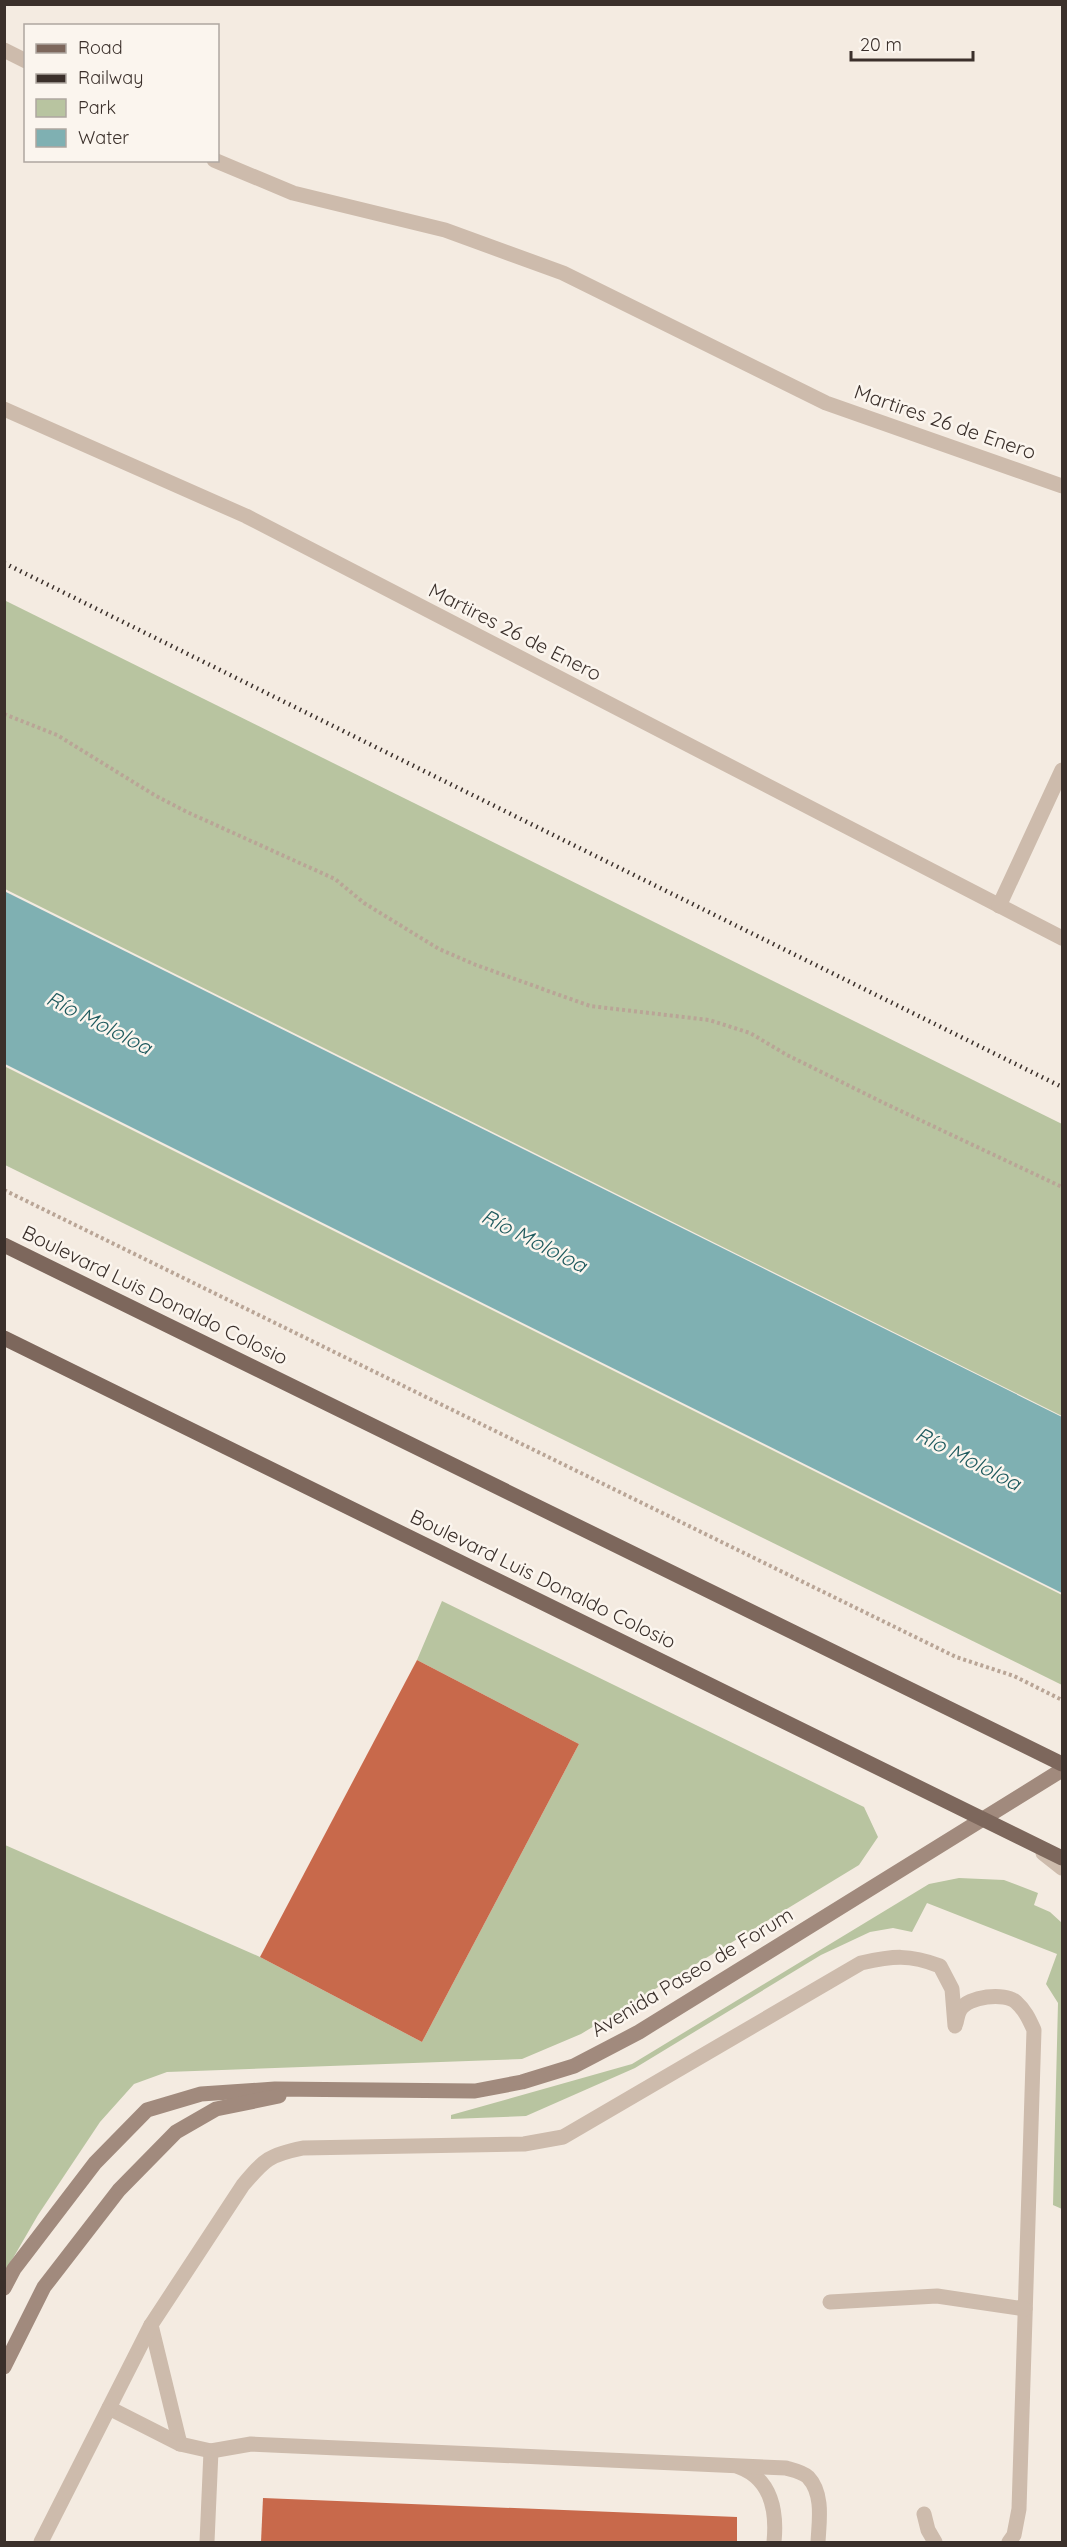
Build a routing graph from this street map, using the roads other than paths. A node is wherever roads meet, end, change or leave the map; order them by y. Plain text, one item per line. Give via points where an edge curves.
1 (4, 50) edge
2 (24, 60) edge
3 (219, 162) edge
4 (4, 409) edge
5 (1062, 486) edge
6 (1062, 770) edge
7 (999, 906) junction
8 (1062, 938) edge
9 (4, 1245) edge
10 (4, 1338) edge
11 (1062, 1764) edge
12 (1062, 1770) edge
13 (982, 1819) junction
14 (1012, 1834) junction
15 (1062, 1858) edge
16 (1062, 1868) edge
17 (305, 2089) junction
18 (4, 2288) edge
19 (830, 2302) dead end
20 (1025, 2308) junction
21 (151, 2325) junction
22 (4, 2367) edge
23 (109, 2408) junction
24 (180, 2444) junction
25 (211, 2451) junction
26 (730, 2464) junction
27 (41, 2542) edge
28 (207, 2542) edge
29 (774, 2542) edge
30 (818, 2542) edge
31 (923, 2542) edge
32 (935, 2542) edge
33 (1009, 2542) edge

1 - 2 street
3 - 5 street, Martires 26 de Enero via 293,193 445,230 564,273 826,403
4 - 7 street, Martires 26 de Enero via 246,516
6 - 7 street
7 - 8 street, Martires 26 de Enero
9 - 11 main road, Boulevard Luis Donaldo Colosio
10 - 13 main road, Boulevard Luis Donaldo Colosio
12 - 13 street, Avenida Paseo de Forum
13 - 14 main road, Boulevard Luis Donaldo Colosio
13 - 17 street, Avenida Paseo de Forum via 639,2032 574,2066 475,2091
14 - 15 main road, Boulevard Luis Donaldo Colosio
14 - 16 street
17 - 18 street, Avenida Paseo de Forum via 201,2094 147,2110 94,2163
17 - 22 street, Avenida Paseo de Forum via 216,2109 176,2132 118,2190 44,2287
19 - 20 street via 937,2296
20 - 21 street via 1034,2030 1014,2000 992,1996 974,1999 960,2009 955,2026 952,1989 940,1966 905,1955 861,1963 564,2137 524,2144 303,2148 275,2154 243,2185
20 - 33 street via 1018,2509
21 - 23 street
21 - 24 street
23 - 24 street
23 - 27 street
24 - 25 street
25 - 26 street via 251,2444
25 - 28 street
26 - 29 street via 750,2471 772,2500
26 - 30 street via 786,2468 807,2475 820,2510
31 - 32 street via 924,2514

